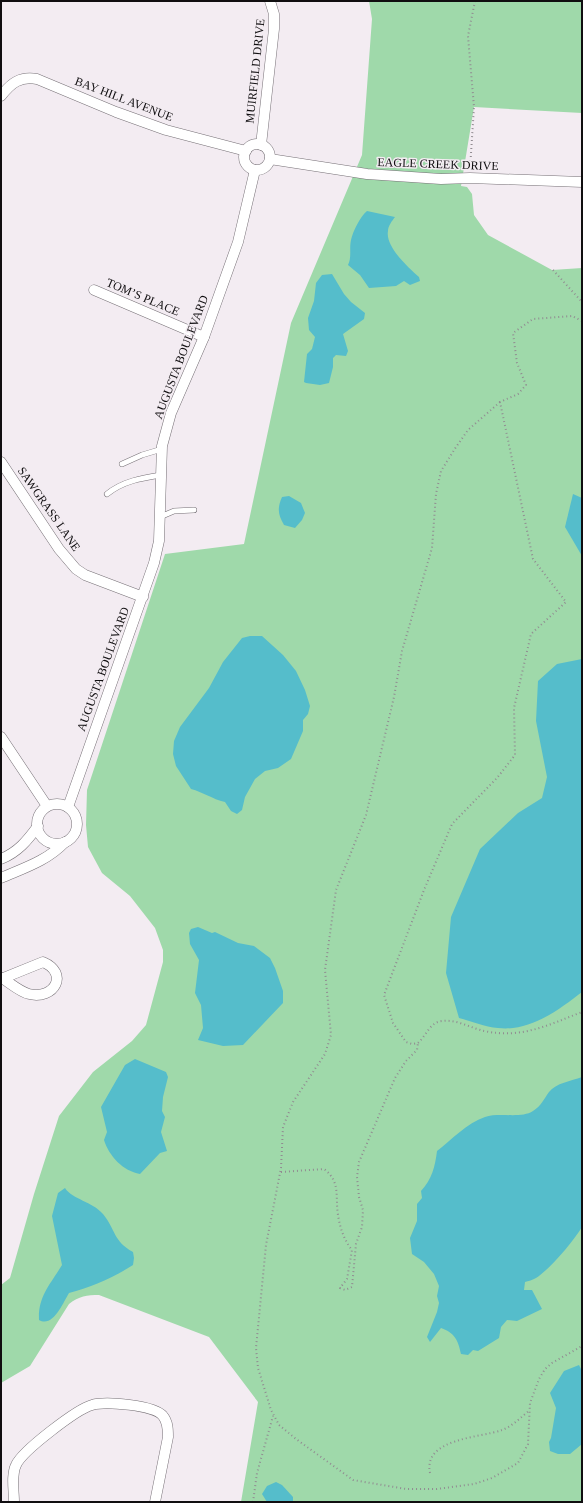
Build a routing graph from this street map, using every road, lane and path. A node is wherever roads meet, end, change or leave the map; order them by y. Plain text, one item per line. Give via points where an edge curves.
1 (270, 1) edge
2 (475, 1) edge
3 (1, 96) edge
4 (261, 145) junction
5 (246, 151) junction
6 (270, 159) junction
7 (255, 170) junction
8 (470, 178) junction
9 (582, 182) edge
10 (552, 270) dead end
11 (94, 290) dead end
12 (582, 302) edge
13 (582, 321) edge
14 (204, 337) junction
15 (500, 402) junction
16 (162, 449) junction
17 (1, 462) edge
18 (122, 464) dead end
19 (161, 475) junction
20 (107, 494) dead end
21 (194, 510) dead end
22 (160, 517) junction
23 (143, 597) junction
24 (1, 737) edge
25 (47, 806) junction
26 (68, 807) junction
27 (38, 826) junction
28 (65, 842) junction
29 (1, 859) edge
30 (1, 878) edge
31 (2, 979) edge
32 (582, 1012) edge
33 (418, 1043) junction
34 (281, 1172) junction
35 (582, 1346) edge
36 (530, 1410) junction
37 (273, 1414) junction
38 (430, 1473) dead end
39 (14, 1502) edge
40 (155, 1502) edge
41 (253, 1502) edge

1 - 4 street, MUIRFIELD DRIVE via 274,14 274,29
2 - 8 path via 468,36 474,107
3 - 5 street, BAY HILL AVENUE via 16,80 27,77 37,79 166,130
4 - 5 street via 251,146
4 - 6 street via 268,150
5 - 7 street via 246,163
6 - 7 street via 265,168
6 - 8 street, EAGLE CREEK DRIVE via 367,174 441,179
7 - 14 street, AUGUSTA BOULEVARD via 238,242
8 - 9 street, EAGLE CREEK DRIVE
10 - 12 path
11 - 14 street, TOM’S PLACE
13 - 15 path via 572,316 533,320 513,333 517,363 526,385 518,394
14 - 16 street, AUGUSTA BOULEVARD via 171,414
15 - 33 path via 533,559 566,602 531,634 514,708 515,755 497,778 452,824 384,995 393,1023 406,1042
15 - 34 path via 468,430 441,471 436,494 432,548 402,652 369,801 354,848 336,890 325,970 331,1035 324,1054 293,1102 283,1127
16 - 18 lane
16 - 19 street, AUGUSTA BOULEVARD
17 - 23 street, SAWGRASS LANE via 59,549 76,569 85,575
19 - 20 lane via 132,480
19 - 22 street, AUGUSTA BOULEVARD
21 - 22 lane via 174,511
22 - 23 street, AUGUSTA BOULEVARD via 159,541
23 - 26 street, AUGUSTA BOULEVARD
24 - 25 street
25 - 26 street via 58,804
25 - 27 street via 39,815
26 - 28 street via 73,811 77,823 74,835
27 - 28 street via 40,833 50,842
27 - 29 street via 25,844
28 - 30 street via 54,854
31 - 31 street via 29,994 48,993 55,988 57,982 55,973 43,962
32 - 33 path via 525,1033 499,1033 442,1021 428,1030
33 - 34 path via 417,1050 406,1061 396,1078 359,1162 357,1177 363,1210 362,1227 355,1250 352,1287 345,1290 340,1288 347,1279 352,1250 345,1241 341,1228 332,1175 324,1168
34 - 37 path via 266,1245 256,1348 265,1396
35 - 36 path via 560,1357 545,1369 530,1403
36 - 37 path via 528,1444 518,1463 492,1478 474,1484 436,1489 406,1489 353,1480 279,1425
36 - 38 path via 504,1429 441,1447 434,1454 429,1466
37 - 41 path via 257,1473
39 - 40 street via 14,1472 20,1459 82,1409 102,1403 150,1409 164,1416 168,1437

